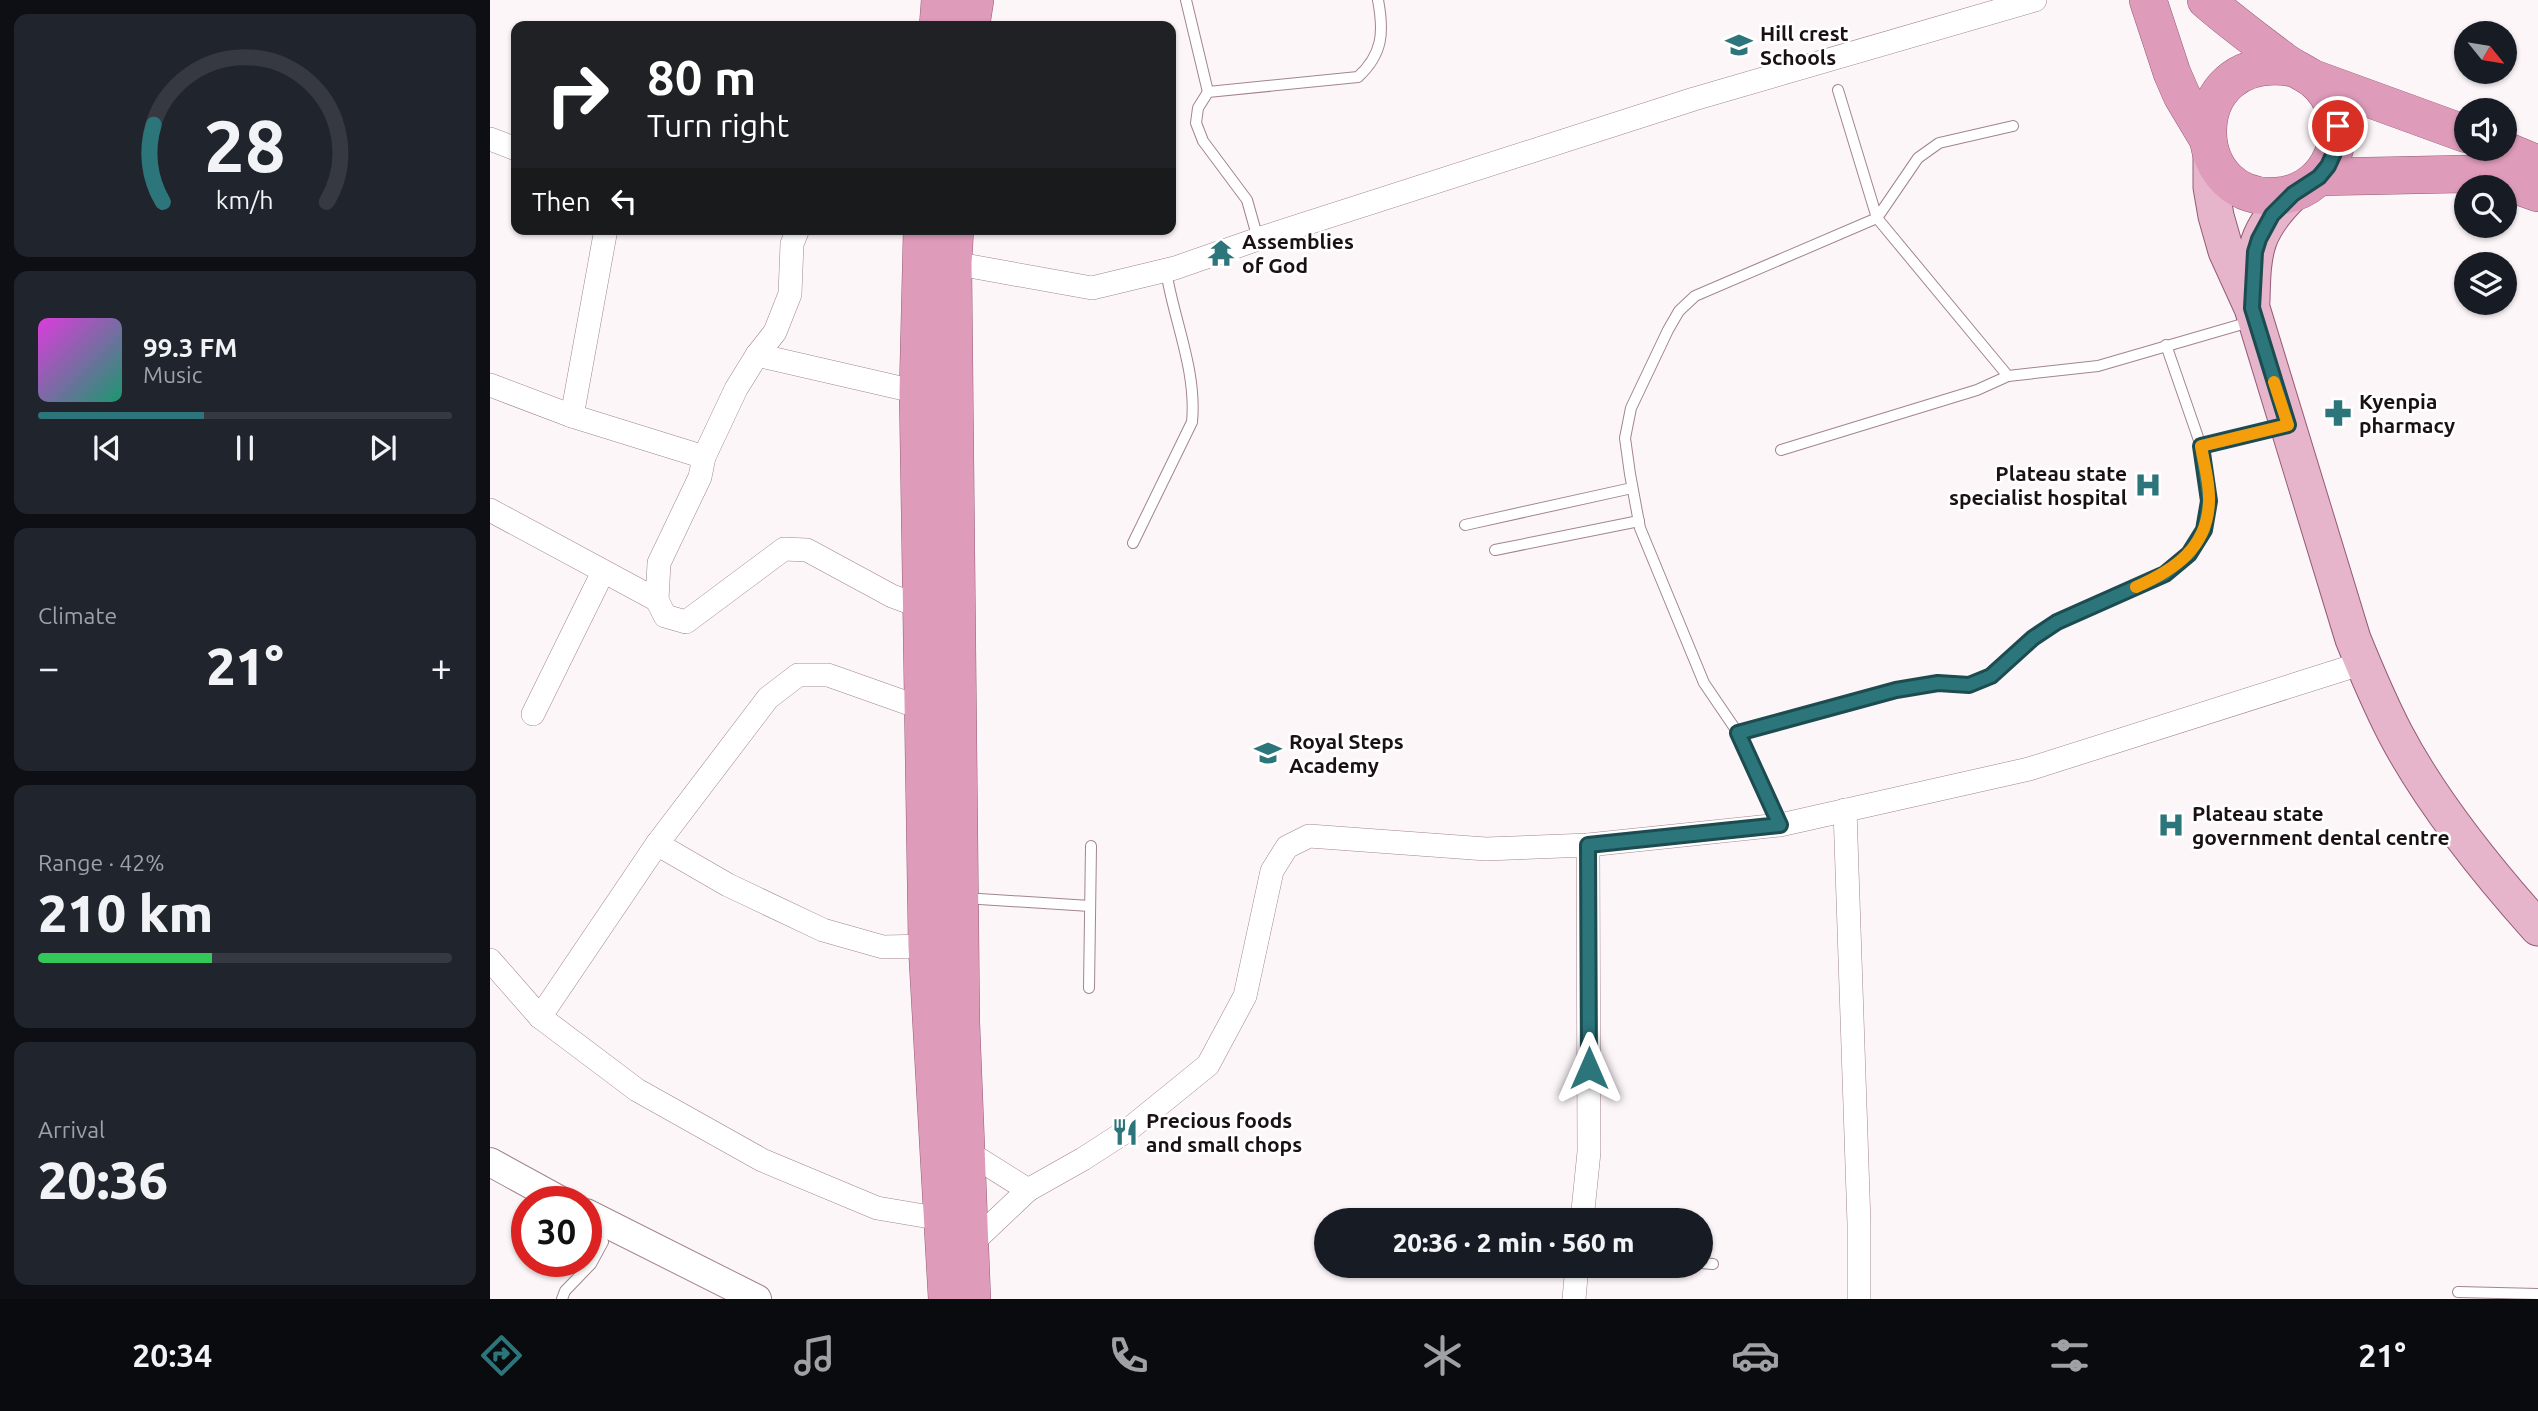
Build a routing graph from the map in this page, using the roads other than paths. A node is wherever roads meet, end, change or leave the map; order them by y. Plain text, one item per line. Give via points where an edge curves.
1 (940, 0) edge
2 (975, 0) edge
3 (1186, 0) edge
4 (1378, 0) edge
5 (2035, 0) edge
6 (2148, 0) edge
7 (2206, 0) edge
8 (938, 21) edge
9 (972, 21) edge
10 (2302, 73) junction
11 (1838, 90) dead end
12 (1208, 92) junction
13 (2013, 126) dead end
14 (2454, 130) edge
15 (491, 144) edge
16 (2209, 146) junction
17 (511, 148) edge
18 (2517, 155) edge
19 (2538, 164) edge
20 (2306, 185) junction
21 (2538, 193) edge
22 (1877, 218) junction
23 (605, 235) edge
24 (795, 235) edge
25 (922, 235) edge
26 (1258, 239) junction
27 (954, 246) edge
28 (1166, 271) junction
29 (2254, 314) junction
30 (2166, 345) junction
31 (757, 355) junction
32 (2008, 376) junction
33 (490, 385) edge
34 (918, 392) junction
35 (572, 416) junction
36 (2288, 425) junction
37 (2201, 446) junction
38 (1781, 450) dead end
39 (704, 457) junction
40 (1632, 488) junction
41 (490, 510) edge
42 (1639, 521) junction
43 (1465, 525) dead end
44 (1133, 543) dead end
45 (1495, 550) dead end
46 (603, 572) junction
47 (657, 600) junction
48 (922, 607) junction
49 (2363, 663) junction
50 (924, 709) junction
51 (533, 714) dead end
52 (1738, 733) junction
53 (942, 807) junction
54 (1845, 810) junction
55 (1780, 825) junction
56 (657, 844) junction
57 (1588, 845) junction
58 (1091, 846) dead end
59 (960, 897) junction
60 (1090, 906) junction
61 (2538, 928) edge
62 (927, 946) junction
63 (490, 960) edge
64 (1089, 988) dead end
65 (540, 1017) junction
66 (966, 1151) junction
67 (490, 1162) edge
68 (490, 1182) edge
69 (534, 1186) edge
70 (1028, 1190) junction
71 (511, 1194) edge
72 (1583, 1208) edge
73 (942, 1219) junction
74 (602, 1221) edge
75 (602, 1242) edge
76 (970, 1245) junction
77 (578, 1277) edge
78 (1576, 1278) edge
79 (2458, 1292) dead end
80 (2538, 1294) edge
81 (562, 1299) edge
82 (722, 1299) edge
83 (757, 1299) edge
84 (947, 1299) edge
85 (972, 1299) edge
86 (1574, 1299) edge
87 (1859, 1299) edge

1 - 8 highway
2 - 9 highway
3 - 12 lane
4 - 12 lane via 1383,25 1378,51 1358,77
5 - 26 street via 1694,99
6 - 16 highway via 2172,74
7 - 10 highway
10 - 14 highway
10 - 16 highway via 2275,65 2239,74 2214,100 2208,117
10 - 20 highway via 2330,99 2338,126 2334,153
11 - 22 lane
12 - 26 lane via 1196,123 1203,141 1247,200
13 - 22 lane via 1939,143 1918,158
15 - 17 street
16 - 20 highway via 2222,174 2236,187 2273,197
16 - 29 main road via 2216,216
18 - 19 highway
20 - 21 highway via 2464,174
20 - 29 main road via 2272,215 2259,239 2253,266
22 - 32 lane
22 - 40 lane via 1695,296 1679,311 1631,408 1625,438
23 - 35 street
24 - 31 street via 790,294 775,332
25 - 34 highway
26 - 28 street
27 - 28 street via 1092,288
27 - 53 highway
28 - 44 lane via 1192,382 1192,422
29 - 30 lane
29 - 36 main road
30 - 32 lane via 2098,366
30 - 37 lane
31 - 34 street
31 - 39 street
32 - 38 lane via 1977,390
33 - 35 street
34 - 48 highway
35 - 39 street
36 - 37 lane
36 - 49 main road
37 - 52 lane via 2209,501 2204,530 2189,554 2165,574 2057,622 1991,676 1969,685 1938,683 1896,690
39 - 47 street via 700,477 659,563
40 - 42 lane
40 - 43 lane
41 - 46 street
42 - 45 lane
42 - 52 lane via 1704,683
46 - 47 street
46 - 51 street
47 - 48 street via 665,616 686,622 784,549 807,550
48 - 50 highway
49 - 54 street via 2029,769
49 - 61 main road via 2396,735 2436,801
50 - 53 highway
50 - 56 street via 828,674 798,675 768,698
52 - 55 lane
53 - 59 highway
53 - 62 highway
54 - 55 street
54 - 87 street
55 - 57 street
56 - 62 street via 728,885 823,930 883,947
56 - 65 street
57 - 70 street via 1486,849 1310,836 1287,847 1272,871 1244,996 1209,1065 1128,1130
57 - 72 street via 1589,1152
58 - 60 lane
59 - 60 lane
59 - 66 highway
60 - 64 lane
62 - 73 highway
63 - 65 street
65 - 73 street via 637,1090 762,1160 877,1208
66 - 70 street
66 - 76 highway
67 - 69 street
68 - 71 street
70 - 76 street
73 - 84 highway
74 - 83 street
75 - 82 street
76 - 85 highway
77 - 81 lane
78 - 86 street
79 - 80 lane

